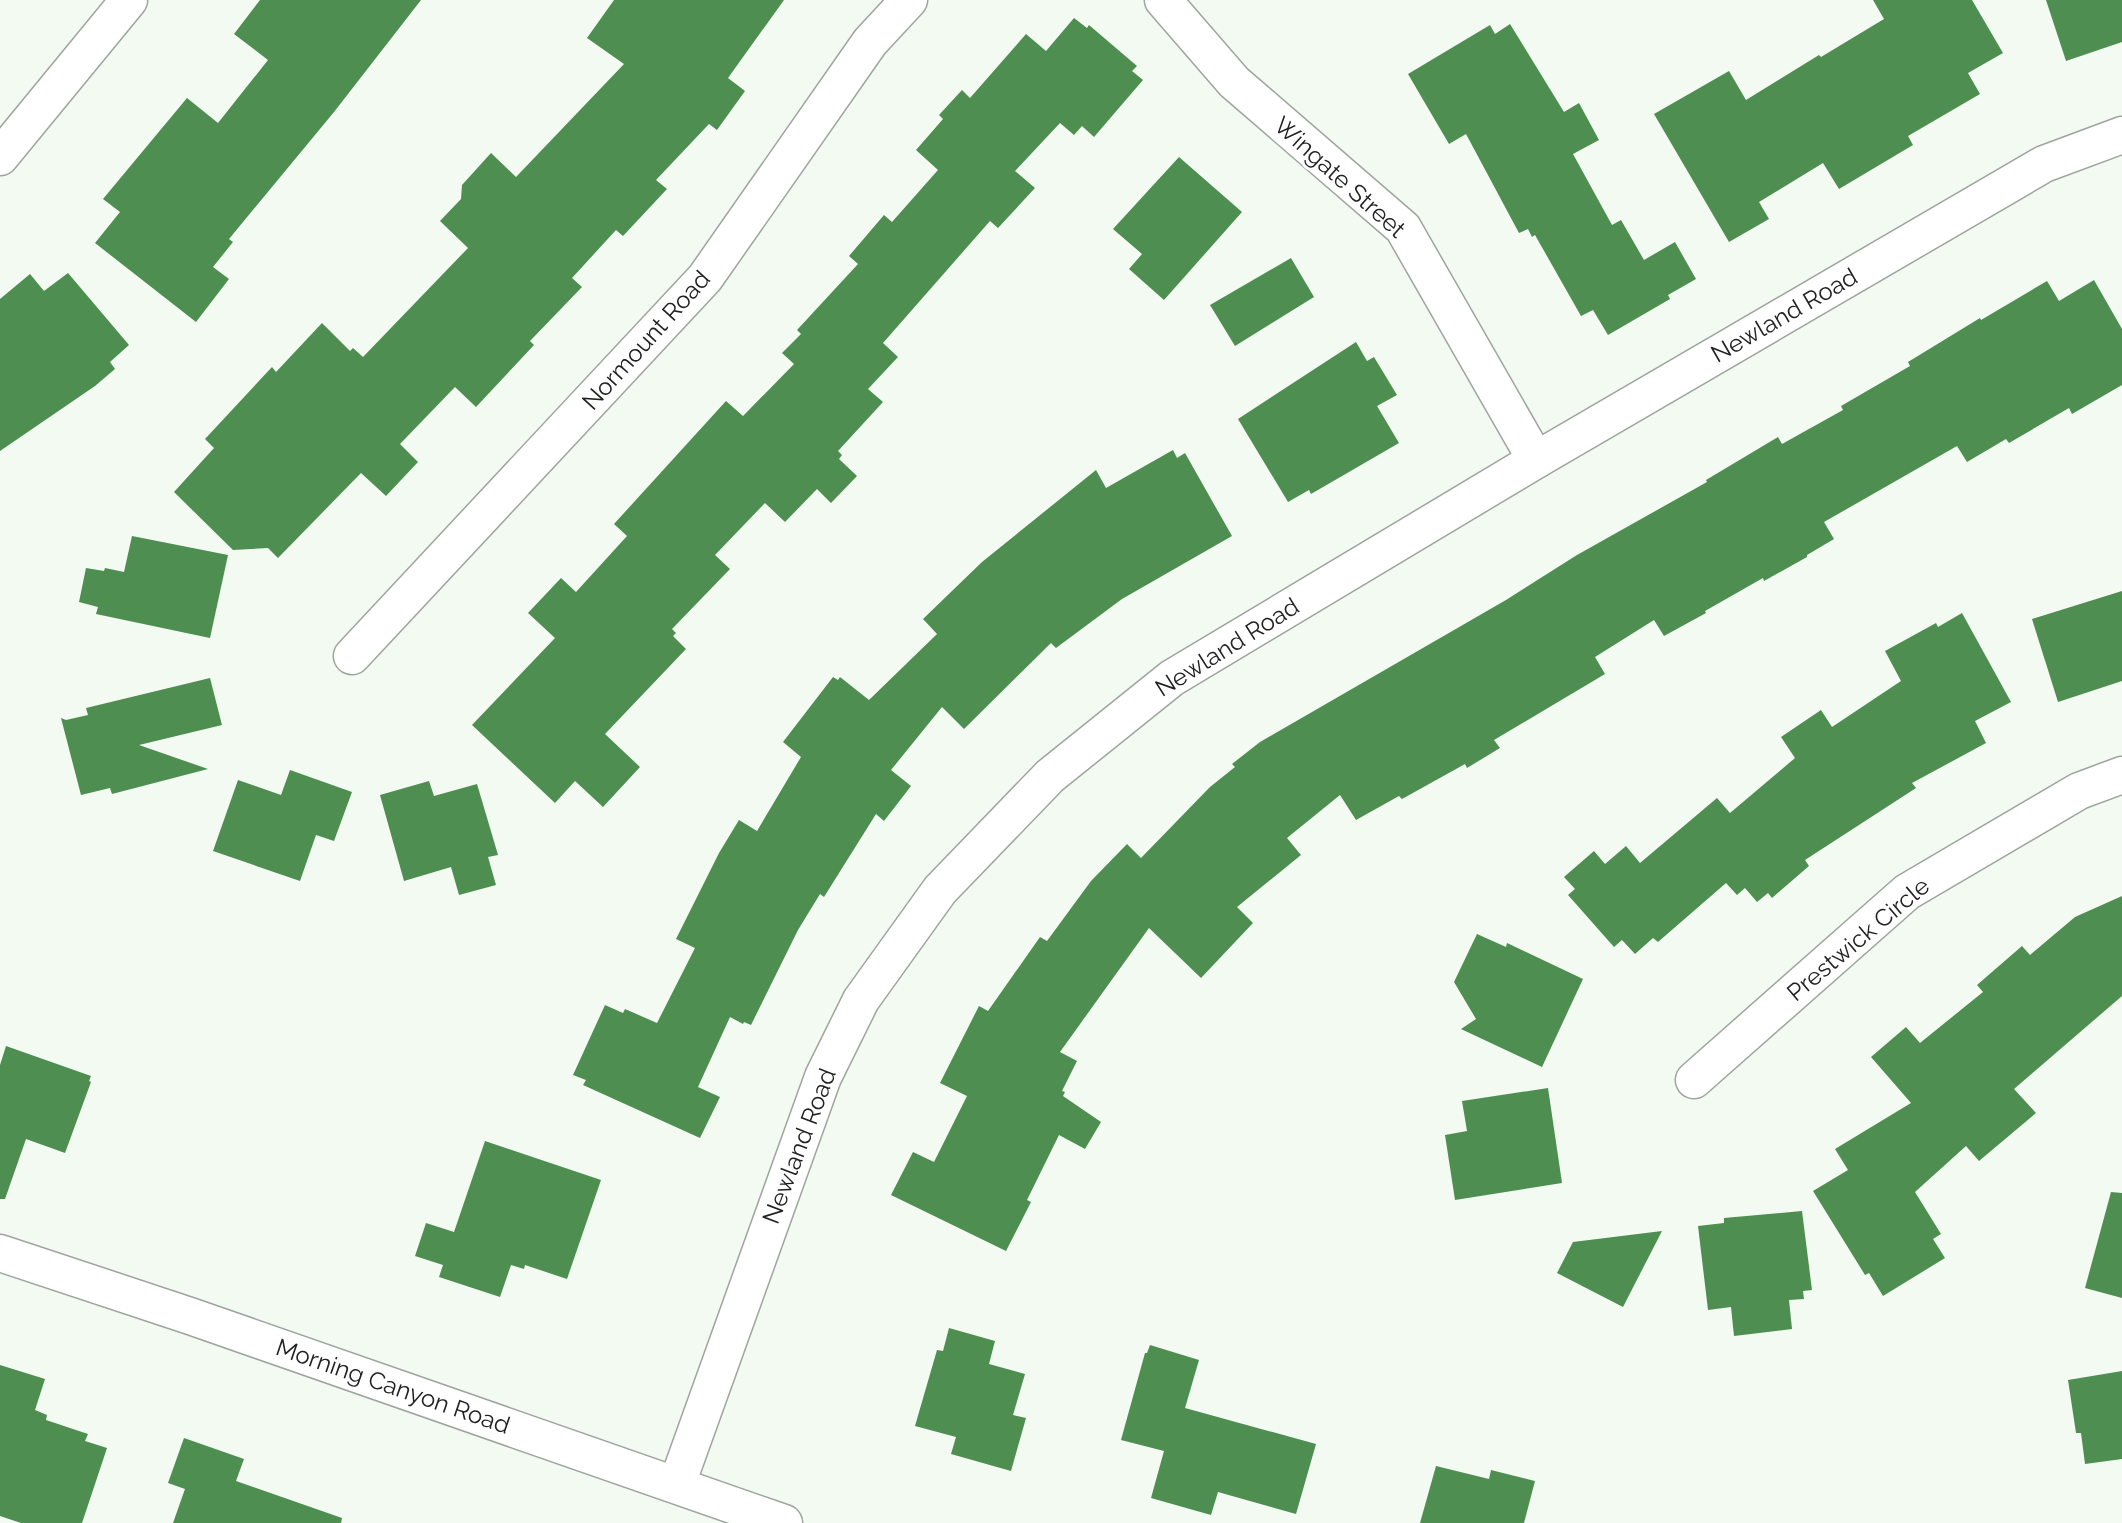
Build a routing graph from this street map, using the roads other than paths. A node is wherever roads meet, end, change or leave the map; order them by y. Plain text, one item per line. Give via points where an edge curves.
1 (909, 0) edge
2 (1163, 0) edge
3 (114, 5) edge
4 (2122, 135) edge
5 (0, 157) edge
6 (1536, 460) junction
7 (352, 656) dead end
8 (2122, 775) edge
9 (1694, 1080) dead end
10 (0, 1253) edge
11 (677, 1484) junction
12 (784, 1523) edge

1 - 7 street, Normount Road via 870,42 705,278
2 - 6 street, Wingate Street via 1234,82 1403,228
3 - 5 street
4 - 6 street, Newland Road via 2044,164
6 - 11 street, Newland Road via 1172,678 1050,776 940,890 861,1000 823,1077
8 - 9 street, Prestwick Circle via 2079,791 1907,892
10 - 11 street, Morning Canyon Road
11 - 12 street, Morning Canyon Road

